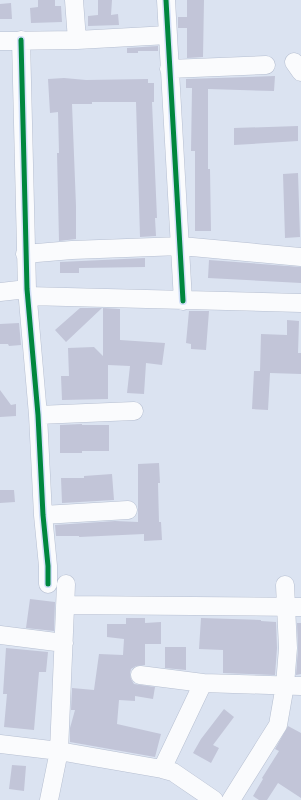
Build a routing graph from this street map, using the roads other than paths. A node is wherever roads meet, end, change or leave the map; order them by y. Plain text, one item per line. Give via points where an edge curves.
1 (74, 0) edge
2 (166, 0) edge
3 (168, 35) junction
4 (21, 40) junction
5 (78, 40) junction
6 (0, 41) edge
7 (266, 65) dead end
8 (169, 69) junction
9 (180, 246) junction
10 (25, 254) junction
11 (301, 257) edge
12 (0, 292) edge
13 (27, 293) junction
14 (183, 301) junction
15 (301, 303) edge
16 (134, 411) dead end
17 (38, 415) junction
18 (128, 510) dead end
19 (43, 515) junction
20 (285, 585) dead end
21 (65, 605) junction
22 (293, 606) edge
23 (0, 635) edge
24 (64, 643) junction
25 (140, 675) dead end
26 (203, 683) junction
27 (293, 686) edge
28 (0, 744) edge
29 (59, 751) junction
30 (162, 769) junction
31 (49, 800) edge
32 (214, 800) edge
33 (231, 800) edge

1 - 5 street
2 - 3 street
3 - 5 street
3 - 8 street
4 - 5 street
4 - 6 street
4 - 10 street
7 - 8 street
8 - 9 street
9 - 10 street
9 - 11 street
9 - 14 street
10 - 13 street
12 - 13 street
13 - 14 street
13 - 17 street
14 - 15 street
16 - 17 street
17 - 19 street
18 - 19 street
19 - 21 street via 48,566
20 - 22 street
21 - 22 street
21 - 24 street
22 - 27 street via 288,648
23 - 24 street
24 - 29 street
25 - 26 street
26 - 27 street
26 - 30 street
27 - 33 street via 278,725
28 - 29 street
29 - 30 street
29 - 31 street
30 - 32 street via 173,772

